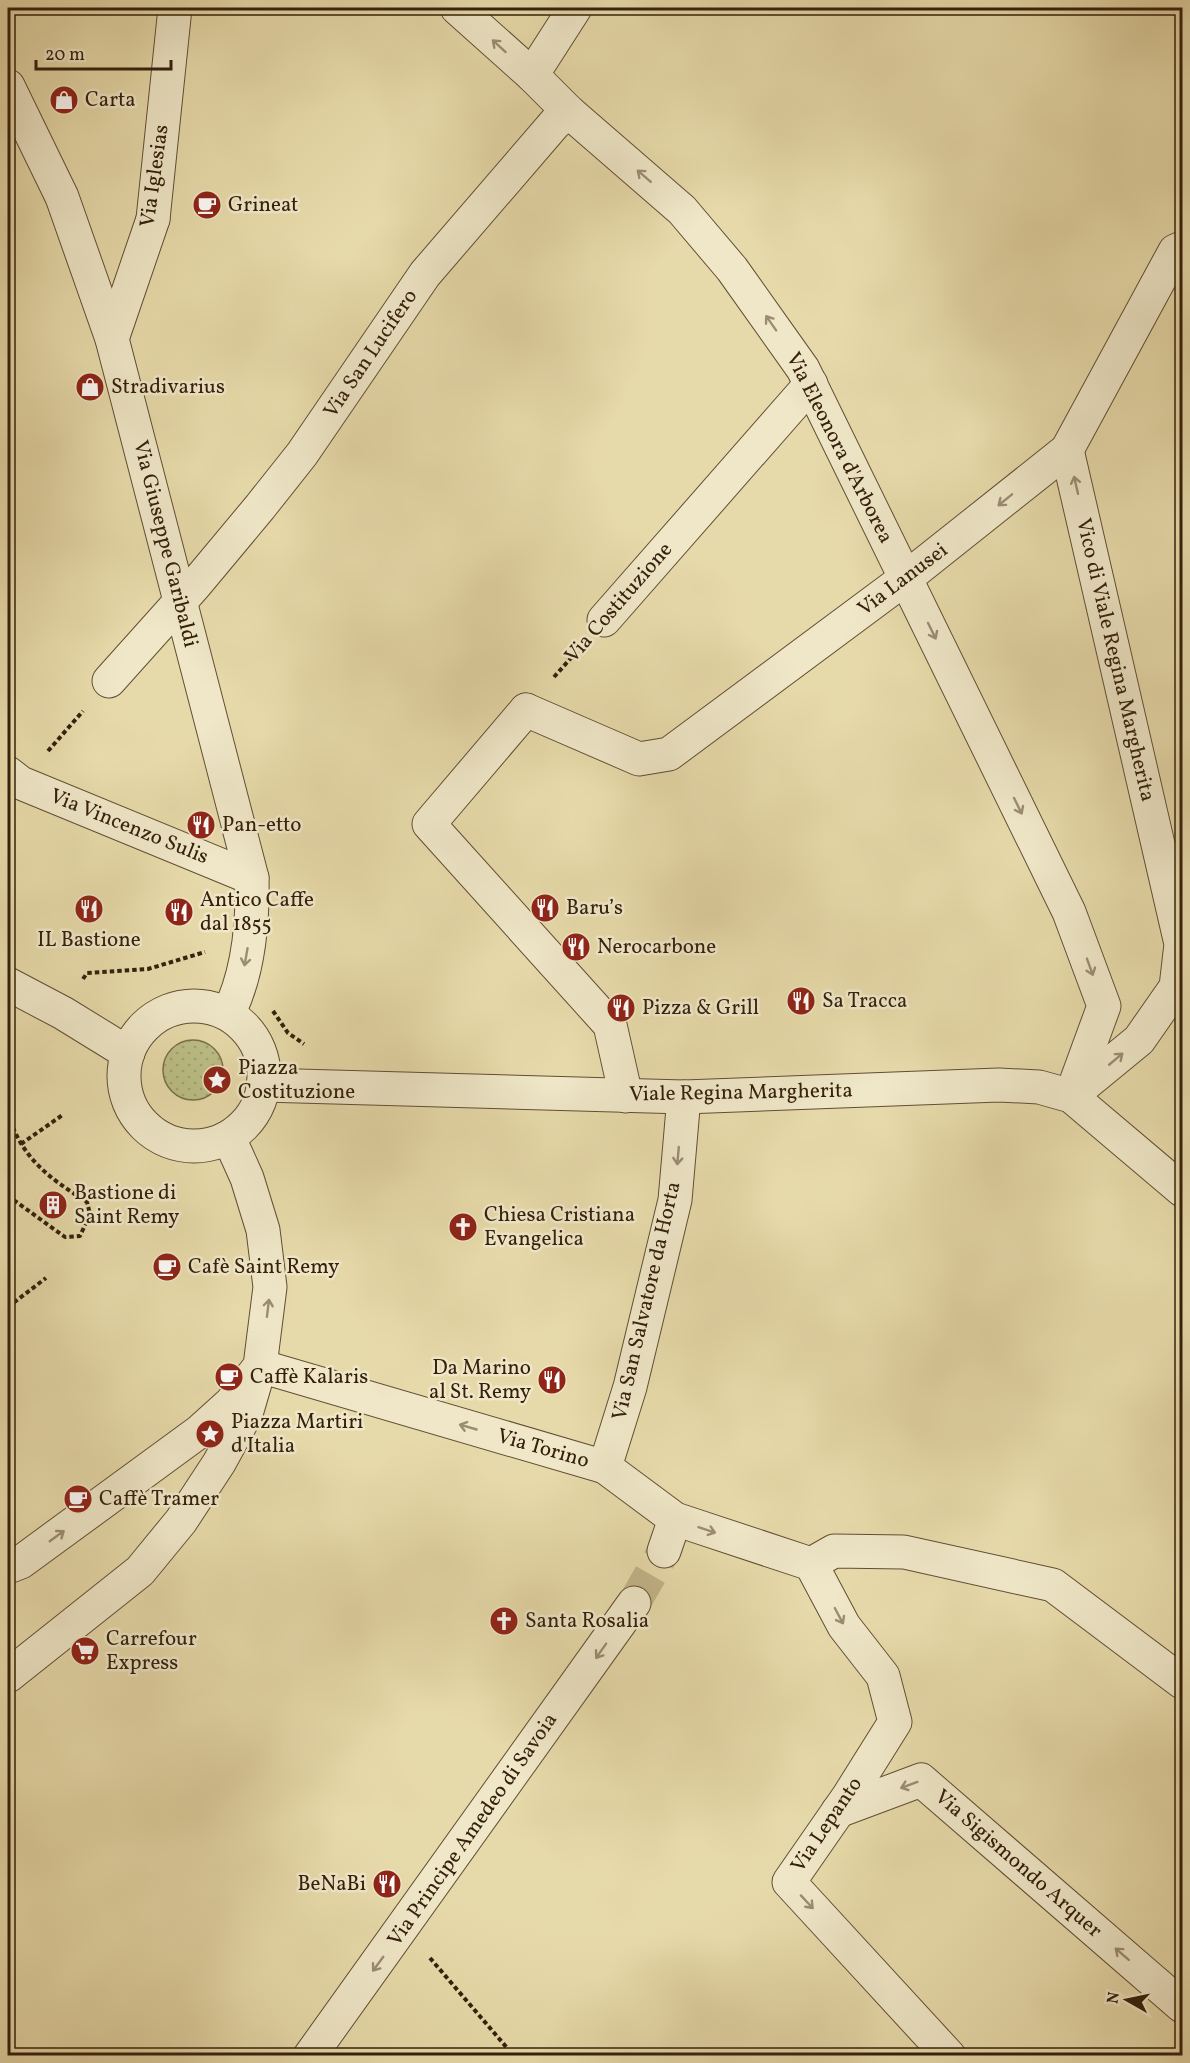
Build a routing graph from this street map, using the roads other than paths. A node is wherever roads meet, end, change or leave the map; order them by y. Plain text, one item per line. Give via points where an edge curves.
1 (176, 8) edge
2 (457, 8) edge
3 (575, 8) edge
4 (532, 75) junction
5 (8, 86) edge
6 (569, 112) junction
7 (1182, 248) edge
8 (112, 339) junction
9 (811, 384) junction
10 (1067, 450) junction
11 (906, 578) junction
12 (179, 602) junction
13 (604, 620) road end
14 (109, 681) road end
15 (14, 778) edge
16 (252, 878) junction
17 (8, 984) edge
18 (228, 1014) junction
19 (128, 1053) junction
20 (263, 1085) junction
21 (626, 1096) junction
22 (1071, 1096) junction
23 (684, 1097) junction
24 (229, 1138) junction
25 (1182, 1190) edge
26 (260, 1366) junction
27 (605, 1467) junction
28 (675, 1520) junction
29 (664, 1551) tunnel mouth
30 (811, 1564) junction
31 (8, 1567) edge
32 (634, 1603) tunnel mouth
33 (8, 1676) edge
34 (1182, 1682) edge
35 (838, 1811) junction
36 (1182, 2006) edge
37 (310, 2055) edge
38 (949, 2055) edge

1 - 8 street, Via Iglesias via 153,219
4 -> 2 street, Via Eleonora d'Arborea
3 - 4 street
4 - 6 street, Via Eleonora d'Arborea
5 - 8 street, Via Giuseppe Garibaldi via 62,197
9 -> 6 street, Via Eleonora d'Arborea via 732,269 682,210
6 - 12 street, Via San Lucifero via 555,123 425,274 302,454
7 - 10 street, Via Lanusei via 1175,251
8 - 12 street, Via Giuseppe Garibaldi
9 - 11 street, Via Eleonora d'Arborea
9 - 13 street, Via Costituzione
10 -> 11 street, Via Lanusei
22 -> 10 street, Vico di Viale Regina Margherita via 1139,1040 1176,987 1181,944
11 - 21 street, Via Lanusei via 669,754 639,759 526,710 429,824 610,1024
11 -> 22 street, Via Eleonora d'Arborea via 1070,912 1104,1006
12 - 14 street, Via San Lucifero
12 - 16 street, Via Giuseppe Garibaldi
15 - 16 street, Via Vincenzo Sulis
16 -> 18 street, Via Giuseppe Garibaldi via 253,912 246,957 239,992
17 - 19 street
18 - 19 street via 206,1007 168,1011 144,1028
18 - 20 street via 252,1035 260,1050
19 - 24 street via 124,1067 127,1097 137,1117 152,1133 183,1146 200,1147
20 - 21 street, Viale Regina Margherita
20 - 24 street via 250,1119
21 - 23 street, Viale Regina Margherita
22 - 23 street, Viale Regina Margherita via 1039,1087 999,1085
22 - 25 street, Viale Regina Margherita
23 -> 27 street, Via San Salvatore da Horta via 675,1200 630,1387
26 -> 24 street via 270,1287 263,1230 247,1178
27 -> 26 street, Via Torino
31 -> 26 street via 200,1431 231,1403
26 - 33 street via 246,1414 181,1521 140,1571
27 - 28 street, Via Torino
28 - 29 street
28 -> 30 street, Via Torino
30 - 34 street via 834,1551 904,1552 1053,1585
30 -> 35 street, Via Lepanto via 844,1626 883,1676 895,1722
32 -> 37 street, Via Principe Amedeo di Savoia via 405,1928
36 -> 35 street, Via Sigismondo Arquer via 921,1780
35 -> 38 street, Via Lepanto via 789,1882

